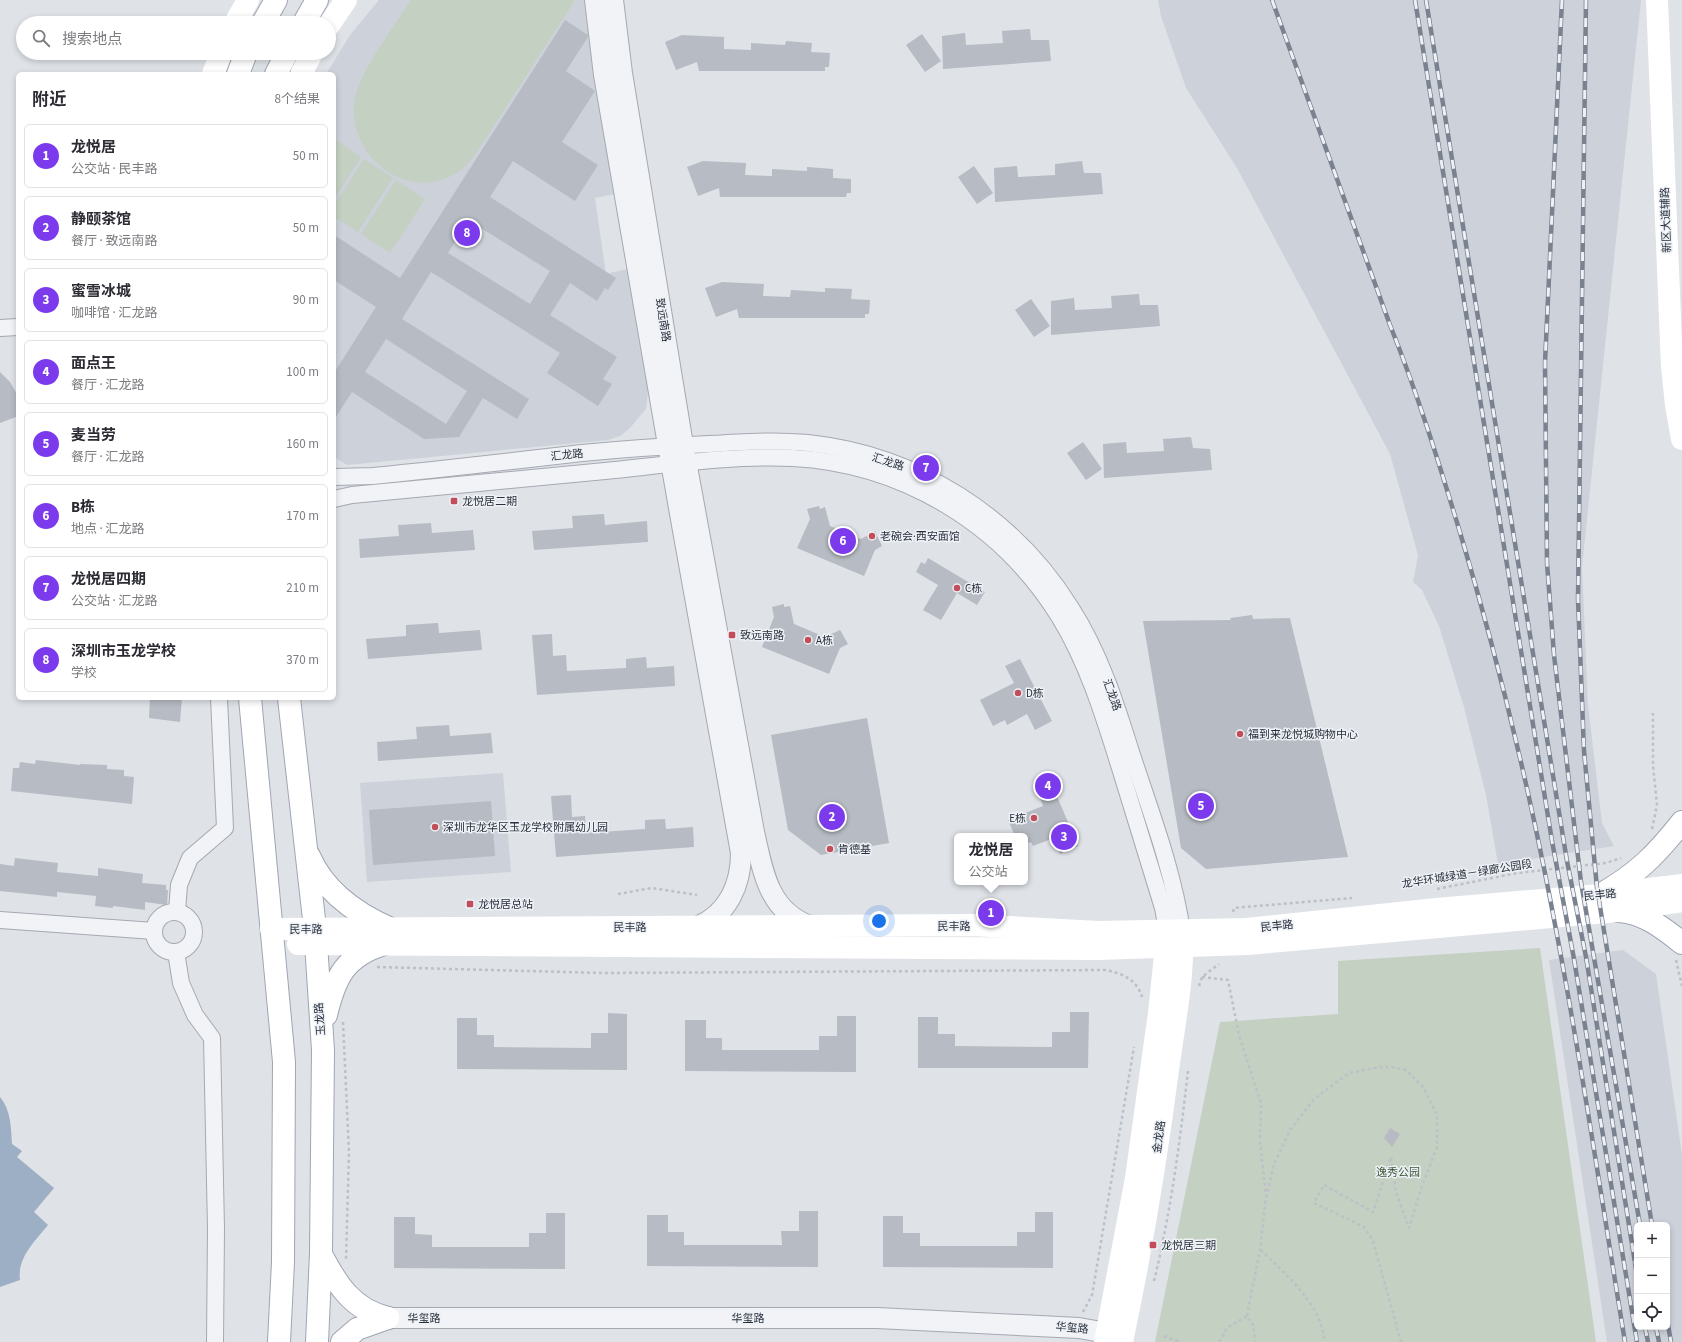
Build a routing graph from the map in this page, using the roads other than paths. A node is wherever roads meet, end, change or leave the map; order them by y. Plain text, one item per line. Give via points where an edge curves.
1 (248, 0) edge
2 (276, 0) edge
3 (317, 0) edge
4 (346, 0) edge
5 (595, 0) edge
6 (613, 0) edge
7 (1656, 0) edge
8 (239, 16) edge
9 (267, 16) edge
10 (308, 16) edge
11 (335, 16) edge
12 (218, 60) edge
13 (243, 60) edge
14 (283, 60) edge
15 (308, 60) edge
16 (214, 72) edge
17 (239, 72) edge
18 (277, 72) edge
19 (302, 72) edge
20 (16, 327) edge
21 (0, 328) edge
22 (1682, 439) edge
23 (678, 455) junction
24 (336, 478) edge
25 (336, 499) edge
26 (220, 700) edge
27 (250, 700) edge
28 (289, 700) edge
29 (1682, 822) edge
30 (304, 843) junction
31 (1682, 885) edge
32 (1600, 895) junction
33 (1682, 901) edge
34 (177, 911) junction
35 (1618, 911) junction
36 (0, 920) edge
37 (810, 926) junction
38 (697, 927) junction
39 (154, 931) junction
40 (272, 936) junction
41 (315, 936) junction
42 (387, 936) junction
43 (1175, 939) junction
44 (1678, 950) edge
45 (176, 952) junction
46 (322, 1036) junction
47 (321, 1253) junction
48 (388, 1318) junction
49 (1111, 1339) edge
50 (215, 1342) edge
51 (279, 1342) edge
52 (317, 1342) edge
53 (342, 1342) edge

1 - 8 main road
2 - 9 main road
3 - 10 main road
4 - 11 main road
5 - 23 street, 致远南路 via 604,75
6 - 23 street, 致远南路
7 - 22 main road, 新区大道辅路 via 1672,367
12 - 16 main road
13 - 17 main road
14 - 18 main road
15 - 19 main road
20 - 21 street
23 - 24 street, 汇龙路 via 624,449
23 - 25 street, 汇龙路
23 - 37 street, 致远南路 via 761,862 780,908 799,922
23 - 38 street, 致远南路 via 741,853 741,869 729,900 710,922
23 - 43 street, 汇龙路 via 782,442 808,443 859,453 911,469 938,482 1011,534 1032,555 1059,589 1089,638 1102,667 1172,881
26 - 34 street via 225,828 190,858 179,885
27 - 40 main road
28 - 30 main road, 玉龙路
29 - 32 main road via 1645,865
30 - 41 main road, 玉龙路
30 - 42 main road via 315,870 332,890
31 - 32 main road, 民丰路
32 - 43 main road, 民丰路 via 1437,909
33 - 35 main road, 民丰路
34 - 39 street via 164,914 158,919
34 - 45 street via 192,921 194,935 187,948
35 - 43 main road, 民丰路 via 1248,944
35 - 44 main road via 1631,912 1645,918
36 - 39 street
37 - 38 main road, 民丰路
37 - 43 main road, 民丰路 via 973,926 1098,932
38 - 42 main road, 民丰路
39 - 45 street via 155,939 164,950
40 - 41 main road, 民丰路
40 - 51 main road via 284,1062 283,1262
41 - 42 main road, 民丰路
41 - 46 main road, 玉龙路
42 - 43 main road, 民丰路 via 1090,949
42 - 46 main road via 362,953 343,971 332,990
43 - 49 main road, 金龙路 via 1175,1015 1153,1179
45 - 50 street via 181,983 195,1015 212,1038 216,1229
46 - 47 main road, 玉龙路
47 - 48 main road via 338,1285 348,1297 369,1312
47 - 52 main road, 玉龙路
48 - 49 street, 华玺路 via 877,1318 1079,1328
48 - 53 main road via 357,1329

